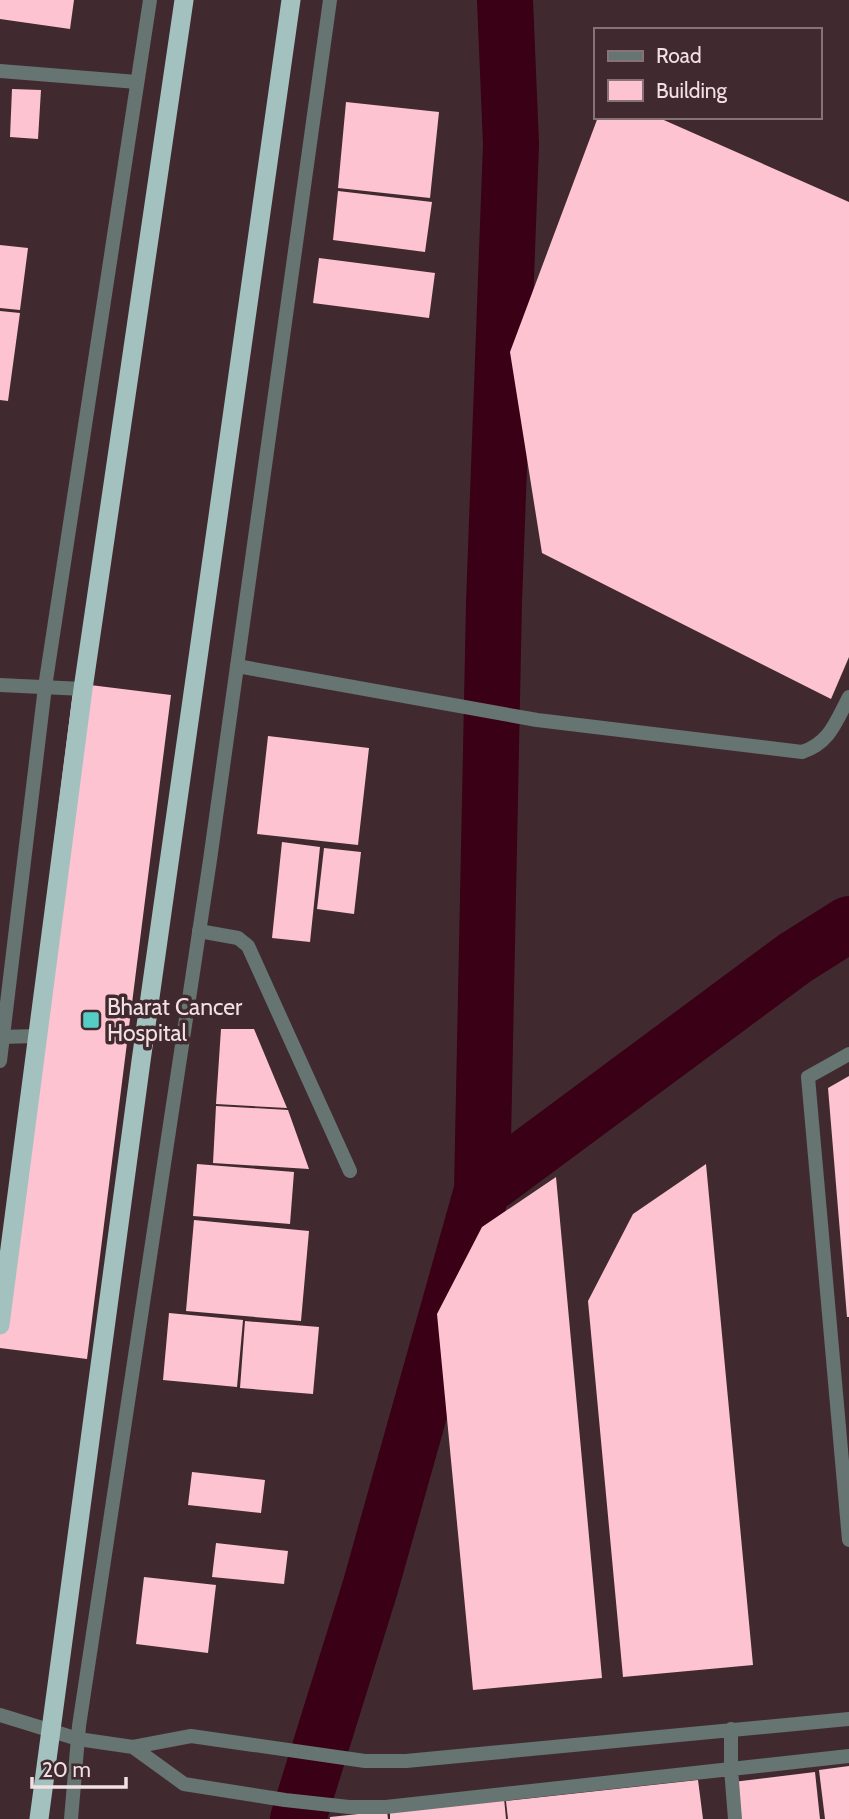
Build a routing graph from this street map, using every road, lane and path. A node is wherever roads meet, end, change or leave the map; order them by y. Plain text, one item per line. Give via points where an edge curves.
1 (150, 0) edge
2 (184, 0) edge
3 (291, 0) edge
4 (330, 0) edge
5 (0, 71) edge
6 (137, 82) junction
7 (237, 666) junction
8 (0, 685) edge
9 (45, 687) junction
10 (83, 690) junction
11 (849, 697) edge
12 (199, 931) junction
13 (37, 1036) junction
14 (1, 1037) edge
15 (849, 1054) edge
16 (0, 1061) edge
17 (351, 1171) dead end
18 (0, 1325) edge
19 (849, 1540) edge
20 (0, 1715) edge
21 (849, 1719) edge
22 (731, 1730) junction
23 (50, 1732) junction
24 (78, 1739) junction
25 (133, 1747) junction
26 (849, 1756) edge
27 (731, 1769) junction
28 (39, 1819) edge
29 (71, 1819) edge
30 (735, 1819) edge

1 - 6 street
2 - 10 highway
3 - 23 highway
4 - 7 street
5 - 6 street
6 - 9 street
7 - 11 street via 537,720 802,752 817,747 832,730
7 - 12 street
8 - 9 street
9 - 10 street
9 - 14 street
10 - 13 highway
12 - 17 street via 238,938 248,946
12 - 24 street
13 - 14 street
13 - 18 highway
14 - 16 street
15 - 19 street via 808,1077
20 - 23 street
21 - 22 street
22 - 25 street via 406,1761 365,1761 191,1736
22 - 27 street
23 - 24 street
23 - 28 highway
24 - 25 street
24 - 29 street
25 - 27 street via 184,1784 349,1807 386,1807
26 - 27 street
27 - 30 street

